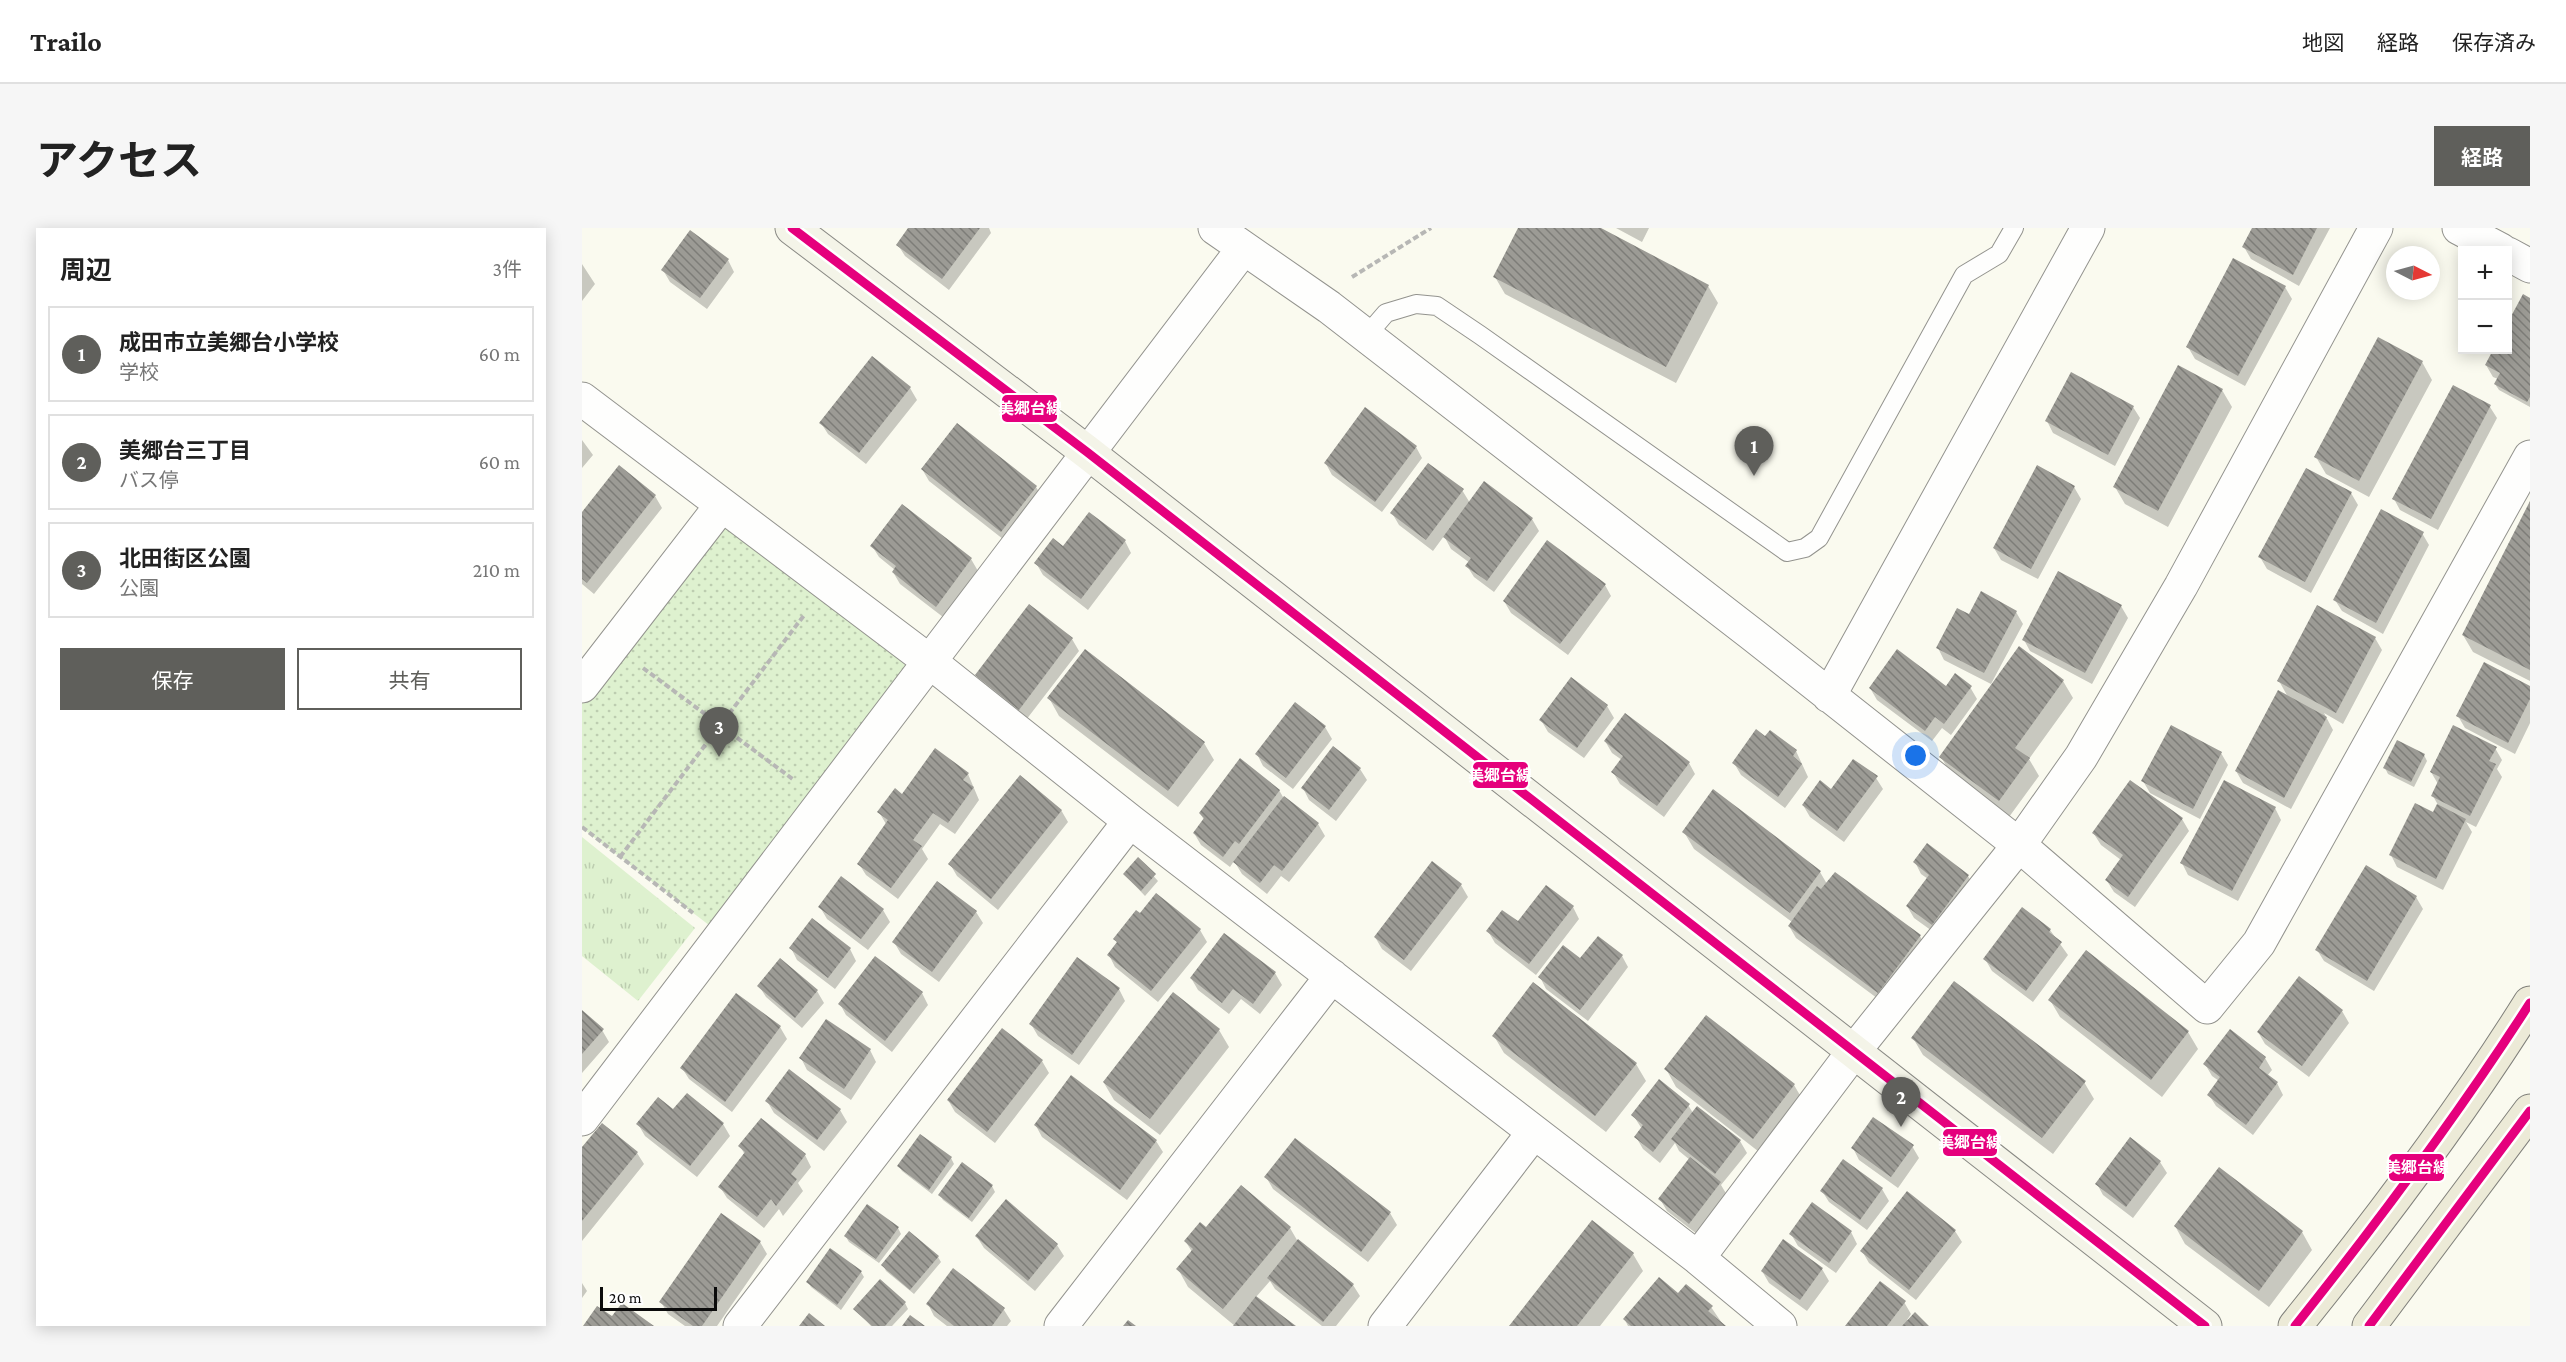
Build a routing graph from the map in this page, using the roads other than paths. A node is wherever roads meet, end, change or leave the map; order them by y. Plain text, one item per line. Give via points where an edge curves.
1 (792, 228) edge
2 (1215, 228) edge
3 (2014, 228) edge
4 (2088, 228) edge
5 (2376, 228) edge
6 (2459, 228) edge
7 (2493, 246) edge
8 (1243, 249) junction
9 (2512, 256) edge
10 (2530, 266) edge
11 (1366, 335) junction
12 (582, 399) edge
13 (1087, 452) junction
14 (2530, 457) edge
15 (721, 506) junction
16 (929, 662) junction
17 (582, 686) edge
18 (1829, 696) junction
19 (1130, 821) junction
20 (2019, 845) junction
21 (1332, 976) junction
22 (2530, 1003) edge
23 (1854, 1051) junction
24 (2530, 1111) edge
25 (582, 1119) edge
26 (1534, 1132) junction
27 (1698, 1258) junction
28 (740, 1326) edge
29 (1061, 1326) edge
30 (1385, 1326) edge
31 (1780, 1326) edge
32 (2205, 1326) edge
33 (2295, 1326) edge
34 (2369, 1326) edge

1 - 13 street
2 - 8 street
3 - 11 lane via 2000,254 1964,275 1819,538 1805,548 1787,552 1437,306 1416,304 1386,313
4 - 18 street
5 - 20 street via 2181,586 2081,757
6 - 7 street
8 - 11 street
8 - 13 street
9 - 10 street
11 - 18 street
12 - 15 street
13 - 16 street
13 - 23 street
14 - 20 street via 2259,943 2207,1007
15 - 16 street
15 - 17 street
16 - 19 street
16 - 25 street
18 - 20 street
19 - 21 street
19 - 28 street
20 - 23 street
21 - 26 street
21 - 29 street
22 - 33 main road via 2441,1134
23 - 27 street
23 - 32 street
24 - 34 main road
26 - 27 street
26 - 30 street
27 - 31 street

